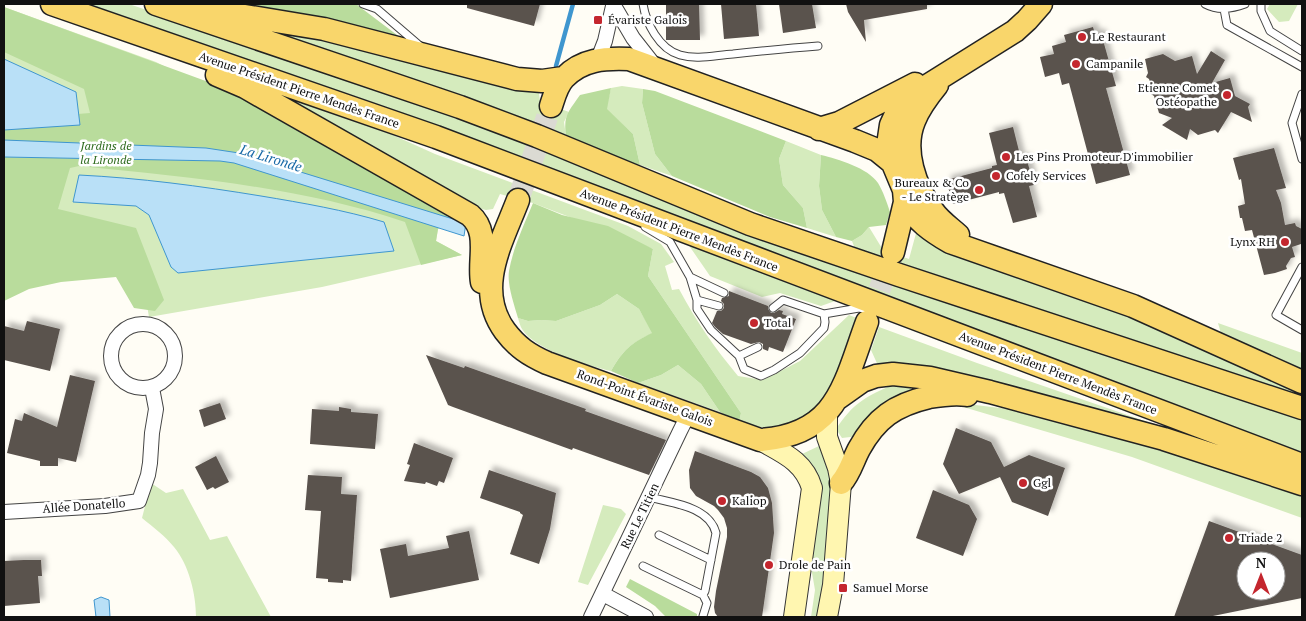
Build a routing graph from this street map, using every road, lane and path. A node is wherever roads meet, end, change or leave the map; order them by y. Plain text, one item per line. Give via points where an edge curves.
1 (52, 4) edge
2 (157, 4) edge
3 (193, 4) edge
4 (364, 4) edge
5 (643, 4) edge
6 (1041, 4) edge
7 (1205, 4) edge
8 (1245, 4) edge
9 (1261, 4) edge
10 (613, 5) edge
11 (1224, 9) junction
12 (818, 46) dead end
13 (1302, 51) edge
14 (190, 52) junction
15 (436, 59) junction
16 (598, 59) junction
17 (1302, 64) edge
18 (657, 69) junction
19 (946, 73) junction
20 (564, 78) junction
21 (1302, 94) edge
22 (551, 106) tunnel mouth
23 (819, 129) junction
24 (436, 137) junction
25 (1302, 159) edge
26 (893, 163) junction
27 (507, 172) dead end
28 (518, 200) tunnel mouth
29 (905, 202) junction
30 (640, 225) dead end
31 (967, 248) junction
32 (893, 252) tunnel mouth
33 (1302, 268) edge
34 (690, 277) junction
35 (724, 292) dead end
36 (697, 300) junction
37 (492, 306) junction
38 (719, 306) dead end
39 (773, 308) dead end
40 (824, 314) junction
41 (876, 314) junction
42 (1302, 330) edge
43 (758, 347) dead end
44 (739, 356) junction
45 (1302, 382) edge
46 (152, 388) junction
47 (990, 392) junction
48 (832, 405) junction
49 (1302, 408) edge
50 (683, 413) junction
51 (760, 440) junction
52 (1302, 465) edge
53 (841, 483) junction
54 (1302, 484) edge
55 (649, 497) junction
56 (4, 512) edge
57 (659, 534) dead end
58 (711, 560) junction
59 (643, 566) dead end
60 (602, 594) junction
61 (703, 595) junction
62 (702, 616) edge
63 (591, 617) edge
64 (646, 617) edge
65 (794, 617) edge
66 (827, 617) edge

1 - 14 main road, Avenue Président Pierre Mendès France
2 - 49 main road via 460,107 750,224
3 - 15 main road via 239,16 324,30
4 - 15 lane via 377,9
5 - 12 lane via 653,32 664,45 680,55 701,57
6 - 19 main road via 1007,36
7 - 11 lane
8 - 11 lane
9 - 13 lane via 1270,31
10 - 16 street
10 - 18 street via 632,38
11 - 17 lane via 1227,24
14 - 24 main road, Avenue Président Pierre Mendès France
14 - 37 main road via 194,64 245,87 470,215 480,227 480,271
15 - 20 main road via 517,79 542,81
16 - 18 main road via 629,59
16 - 20 main road
18 - 23 main road
19 - 23 main road via 915,84 839,123
19 - 26 main road via 911,96 897,112 888,137
19 - 31 main road via 914,121 908,141 912,168 922,195 933,212
20 - 22 main road
21 - 25 lane via 1292,123
23 - 26 main road via 877,150
24 - 27 lane via 480,162
24 - 41 main road, Avenue Président Pierre Mendès France
26 - 29 main road via 904,190
28 - 37 main road, Rond-Point Évariste Galois via 493,268
29 - 31 main road via 912,214 933,232
29 - 32 main road
30 - 34 lane via 670,242
31 - 45 main road via 1133,306
33 - 42 lane via 1276,315
34 - 35 lane
34 - 36 lane
36 - 38 lane
36 - 44 lane via 697,309 711,330
37 - 50 main road, Rond-Point Évariste Galois via 510,338 531,356
39 - 40 lane via 783,300
40 - 41 lane via 859,308
40 - 44 lane via 824,328 800,353 774,370 761,376 744,369
41 - 48 main road
41 - 52 main road, Avenue Président Pierre Mendès France
43 - 44 lane
46 - 46 street via 170,374 174,364 173,345 168,336 154,326 133,326 116,338 111,350 112,365 125,383 137,388
46 - 56 street, Allée Donatello via 156,409 150,463 139,501
47 - 48 main road, Rond-Point Évariste Galois via 930,378 892,374 862,381
47 - 53 main road via 975,397 949,394 911,401 895,408 869,433
47 - 54 main road, Rond-Point Évariste Galois via 1164,439
48 - 51 main road, Rond-Point Évariste Galois via 815,424 802,431
48 - 53 main road via 827,437
50 - 51 main road, Rond-Point Évariste Galois
50 - 55 street, Rue Le Titien via 684,423
51 - 65 main road via 794,460 804,470 812,488
53 - 66 main road
55 - 58 lane via 685,505 711,522 716,533
55 - 60 street, Rue Le Titien
57 - 58 lane
58 - 61 lane
59 - 61 lane
60 - 63 street, Rue Le Titien
60 - 64 street
61 - 62 lane via 707,602

